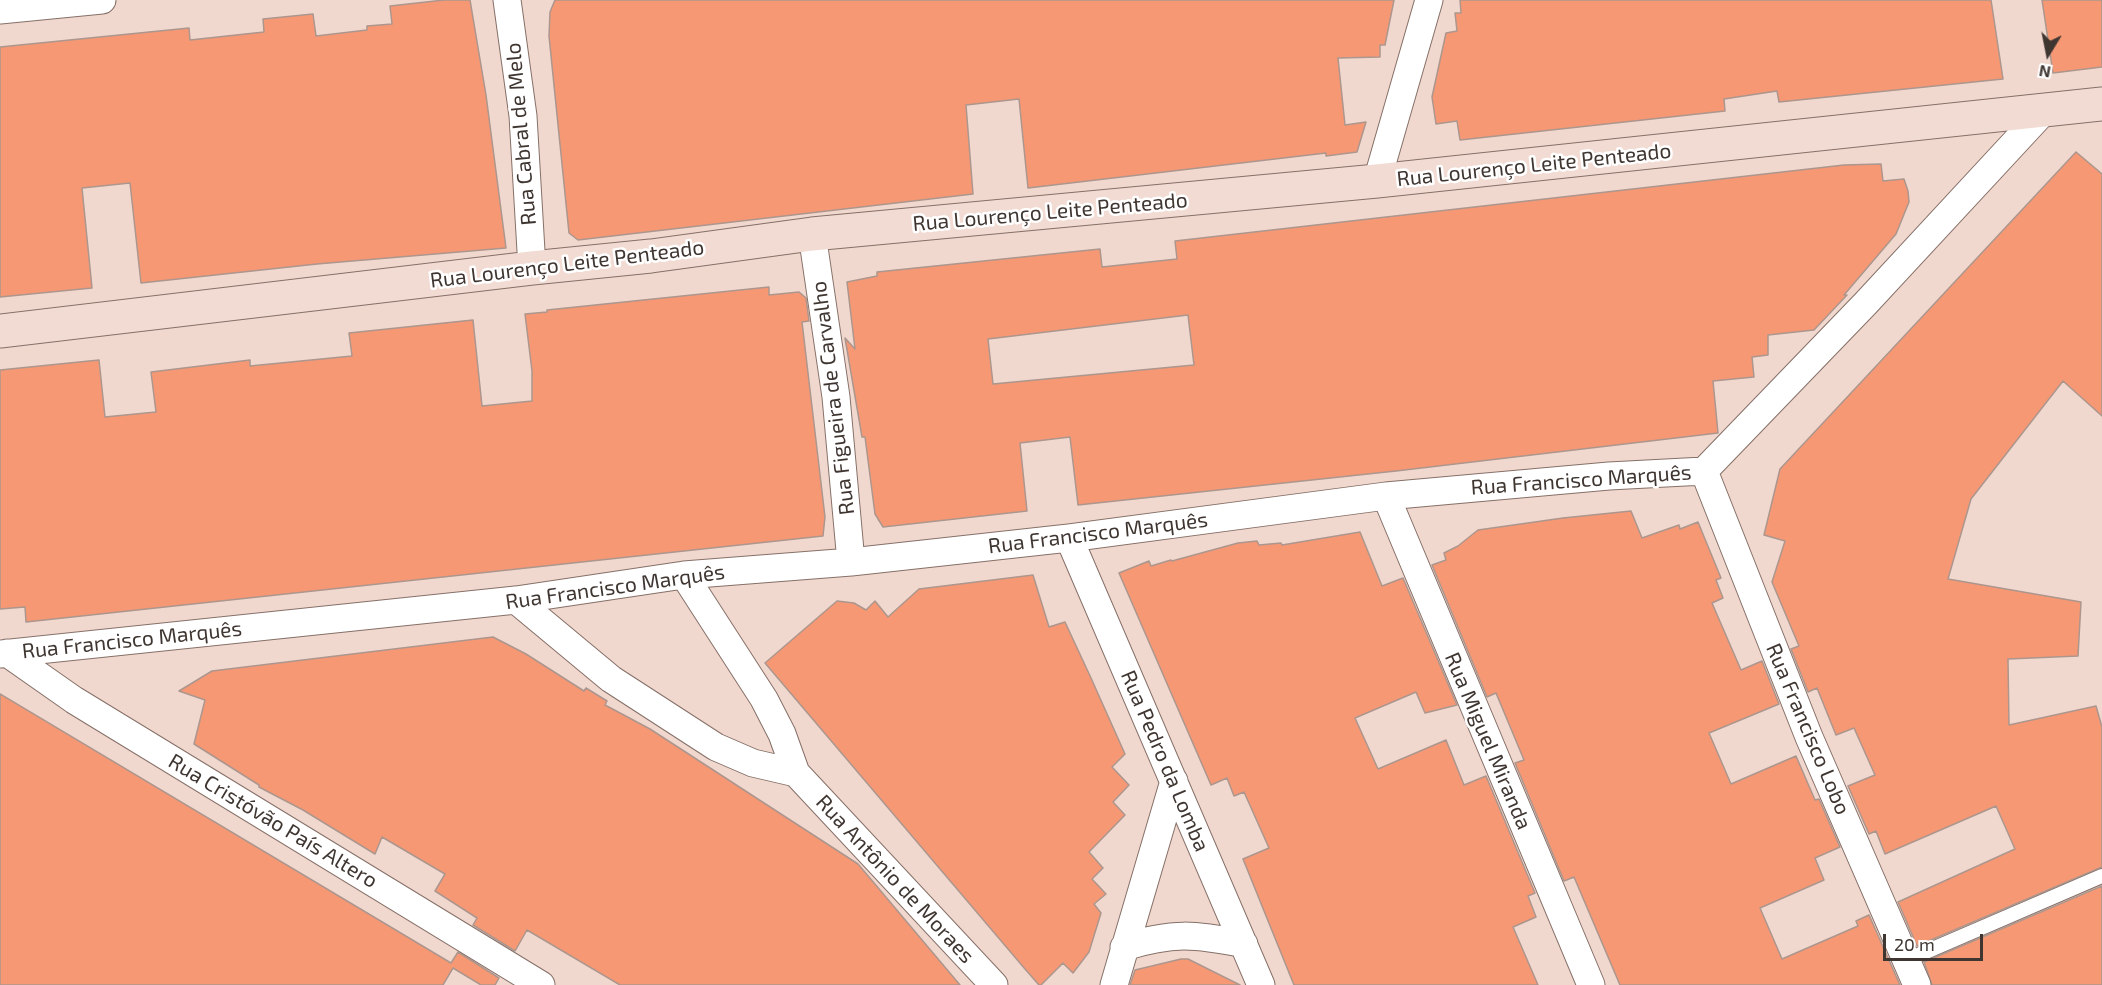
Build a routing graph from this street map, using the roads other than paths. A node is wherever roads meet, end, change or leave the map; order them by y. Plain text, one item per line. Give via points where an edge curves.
1 (102, 0) edge
2 (507, 0) edge
3 (1430, 0) edge
4 (0, 10) edge
5 (2102, 104) edge
6 (2044, 111) junction
7 (1377, 181) junction
8 (812, 234) junction
9 (532, 268) junction
10 (0, 331) edge
11 (1704, 471) junction
12 (1386, 496) junction
13 (1069, 538) junction
14 (851, 562) junction
15 (684, 575) junction
16 (516, 600) junction
17 (3, 653) edge
18 (796, 773) junction
19 (1174, 781) junction
20 (2102, 876) edge
21 (1244, 944) junction
22 (1124, 947) junction
23 (1907, 960) junction
24 (542, 985) edge
25 (994, 985) edge
26 (1114, 985) edge
27 (1261, 985) edge
28 (1592, 985) edge
29 (1917, 985) edge

1 - 4 street
2 - 9 street, Rua Cabral de Melo via 523,116
3 - 7 street
5 - 6 main road, Rua Lourenço Leite Penteado
6 - 7 main road, Rua Lourenço Leite Penteado
6 - 11 street, Rua Francisco Marquês
7 - 8 main road, Rua Lourenço Leite Penteado
8 - 9 main road, Rua Lourenço Leite Penteado
8 - 14 street, Rua Figueira de Carvalho via 836,397
9 - 10 main road, Rua Lourenço Leite Penteado
11 - 12 street, Rua Francisco Marquês
11 - 23 street, Rua Francisco Lobo via 1809,737
12 - 13 street, Rua Francisco Marquês
12 - 28 street, Rua Miguel Miranda
13 - 14 street, Rua Francisco Marquês
13 - 19 street, Rua Pedro da Lomba
14 - 15 street, Rua Francisco Marquês
15 - 16 street, Rua Francisco Marquês
15 - 18 street, Rua Antônio de Moraes via 764,699
16 - 17 street, Rua Francisco Marquês
16 - 18 street via 611,679 716,747 753,763
17 - 24 street, Rua Cristóvão País Altero
18 - 25 street, Rua Antônio de Moraes
19 - 21 street, Rua Pedro da Lomba
19 - 22 street
20 - 23 lane
21 - 22 street via 1177,935
21 - 27 street, Rua Pedro da Lomba
22 - 26 street
23 - 29 street, Rua Francisco Lobo

